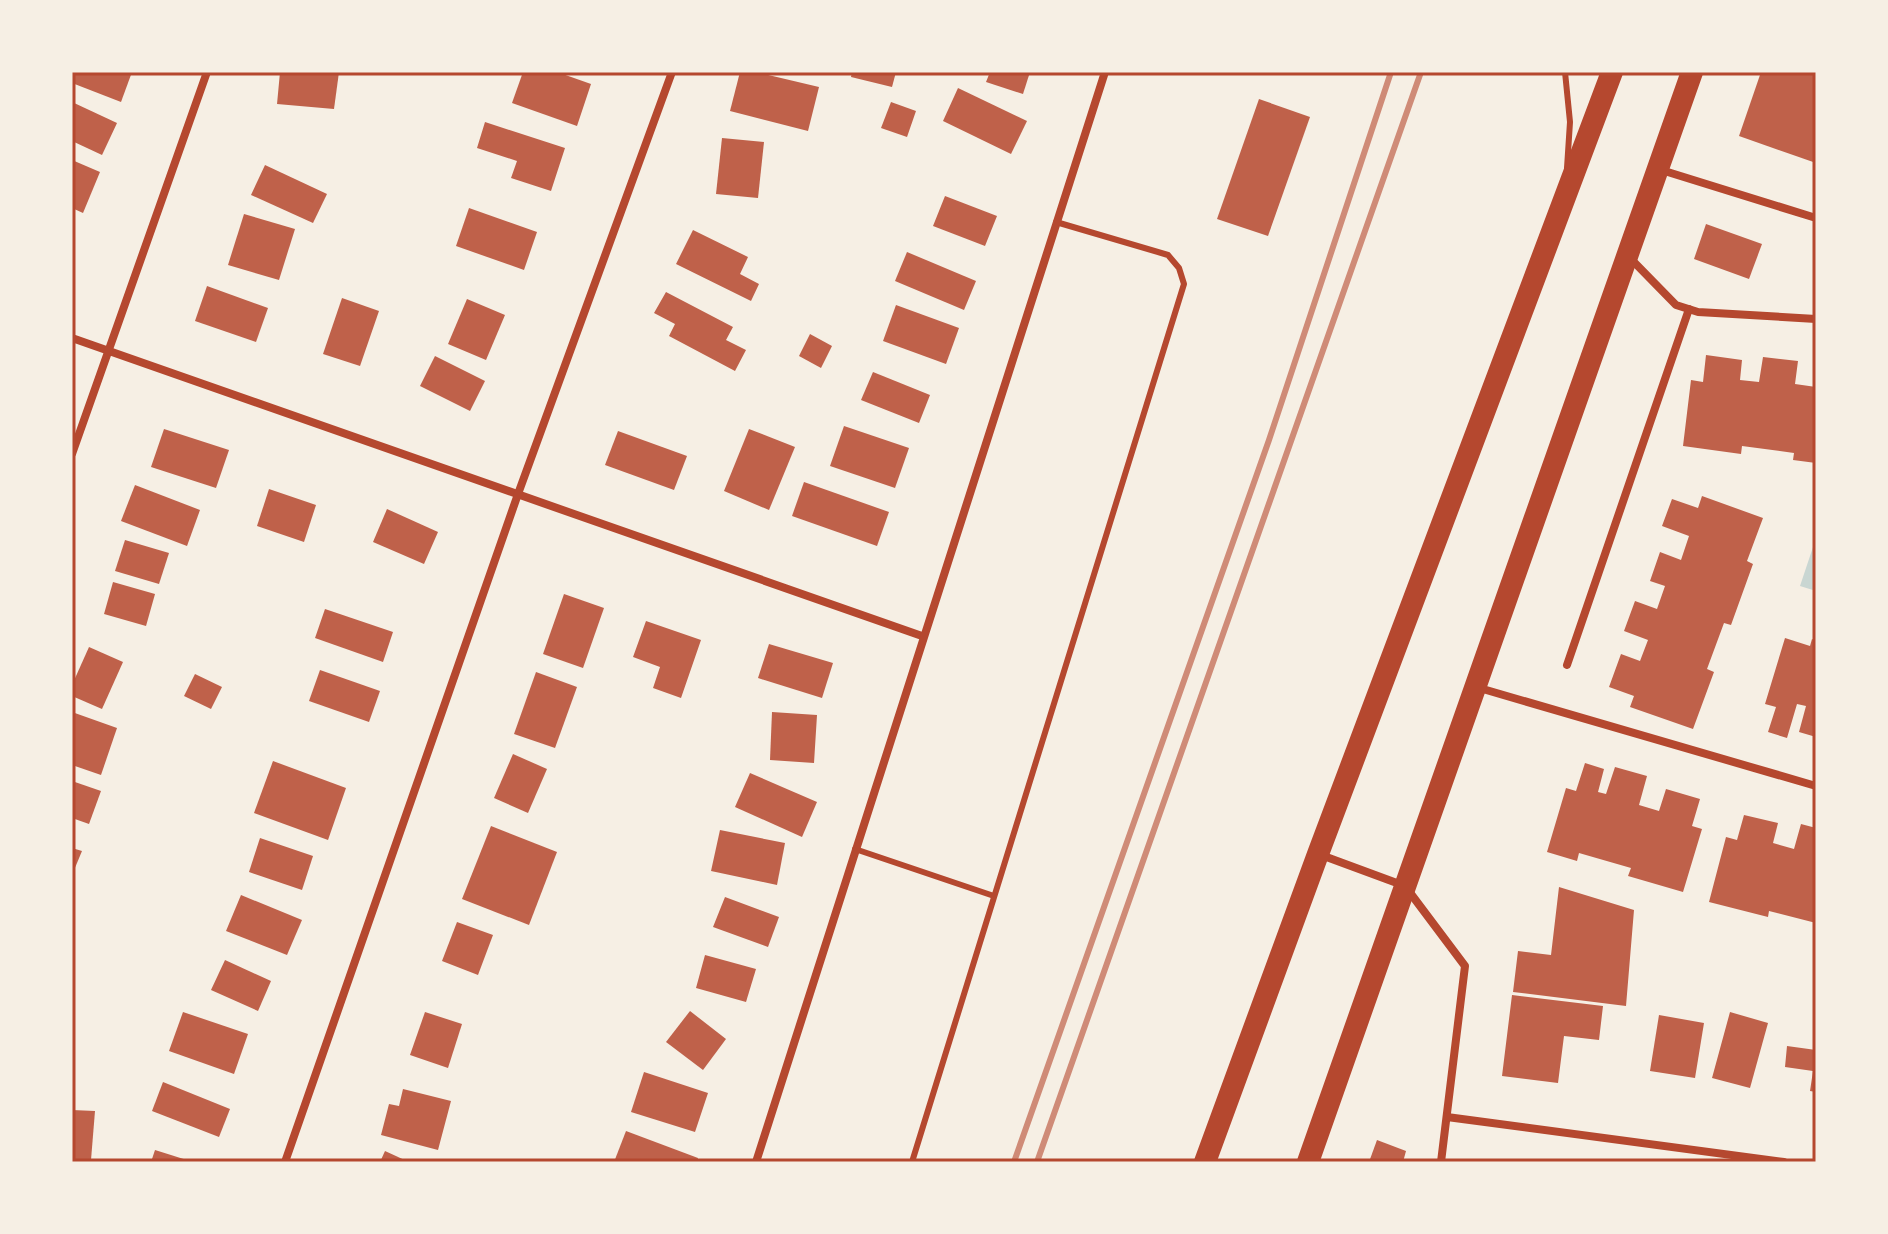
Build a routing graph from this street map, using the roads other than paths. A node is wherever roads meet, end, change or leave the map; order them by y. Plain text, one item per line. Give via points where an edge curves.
1 (207, 72) edge
2 (672, 72) edge
3 (1105, 72) edge
4 (1565, 72) edge
5 (1612, 72) edge
6 (1692, 72) edge
7 (1658, 169) junction
8 (1565, 200) junction
9 (1816, 218) edge
10 (1056, 222) junction
11 (1627, 255) junction
12 (1689, 309) junction
13 (1816, 319) edge
14 (72, 338) edge
15 (108, 350) junction
16 (72, 454) edge
17 (518, 494) junction
18 (922, 636) junction
19 (1567, 665) dead end
20 (1475, 687) junction
21 (1816, 786) edge
22 (855, 849) junction
23 (1318, 854) junction
24 (1405, 886) junction
25 (994, 896) junction
26 (1447, 1117) junction
27 (285, 1162) edge
28 (756, 1162) edge
29 (912, 1162) edge
30 (1205, 1162) edge
31 (1308, 1162) edge
32 (1441, 1162) edge
33 (1784, 1162) edge

1 - 15 street
2 - 17 street
3 - 10 street
4 - 8 lane via 1570,122
5 - 8 highway
6 - 7 highway
7 - 9 street
7 - 11 highway
8 - 23 highway
10 - 18 street
10 - 25 lane via 1168,255 1184,284
11 - 12 street via 1676,305
11 - 20 highway
12 - 13 street
12 - 19 street
14 - 15 street
15 - 16 street
15 - 17 street
17 - 18 street
17 - 27 street
18 - 22 street
20 - 21 street
20 - 24 highway
22 - 25 lane
22 - 28 street
23 - 24 street
23 - 30 highway
24 - 26 street via 1465,966
24 - 31 highway
25 - 29 lane
26 - 32 street
26 - 33 street

